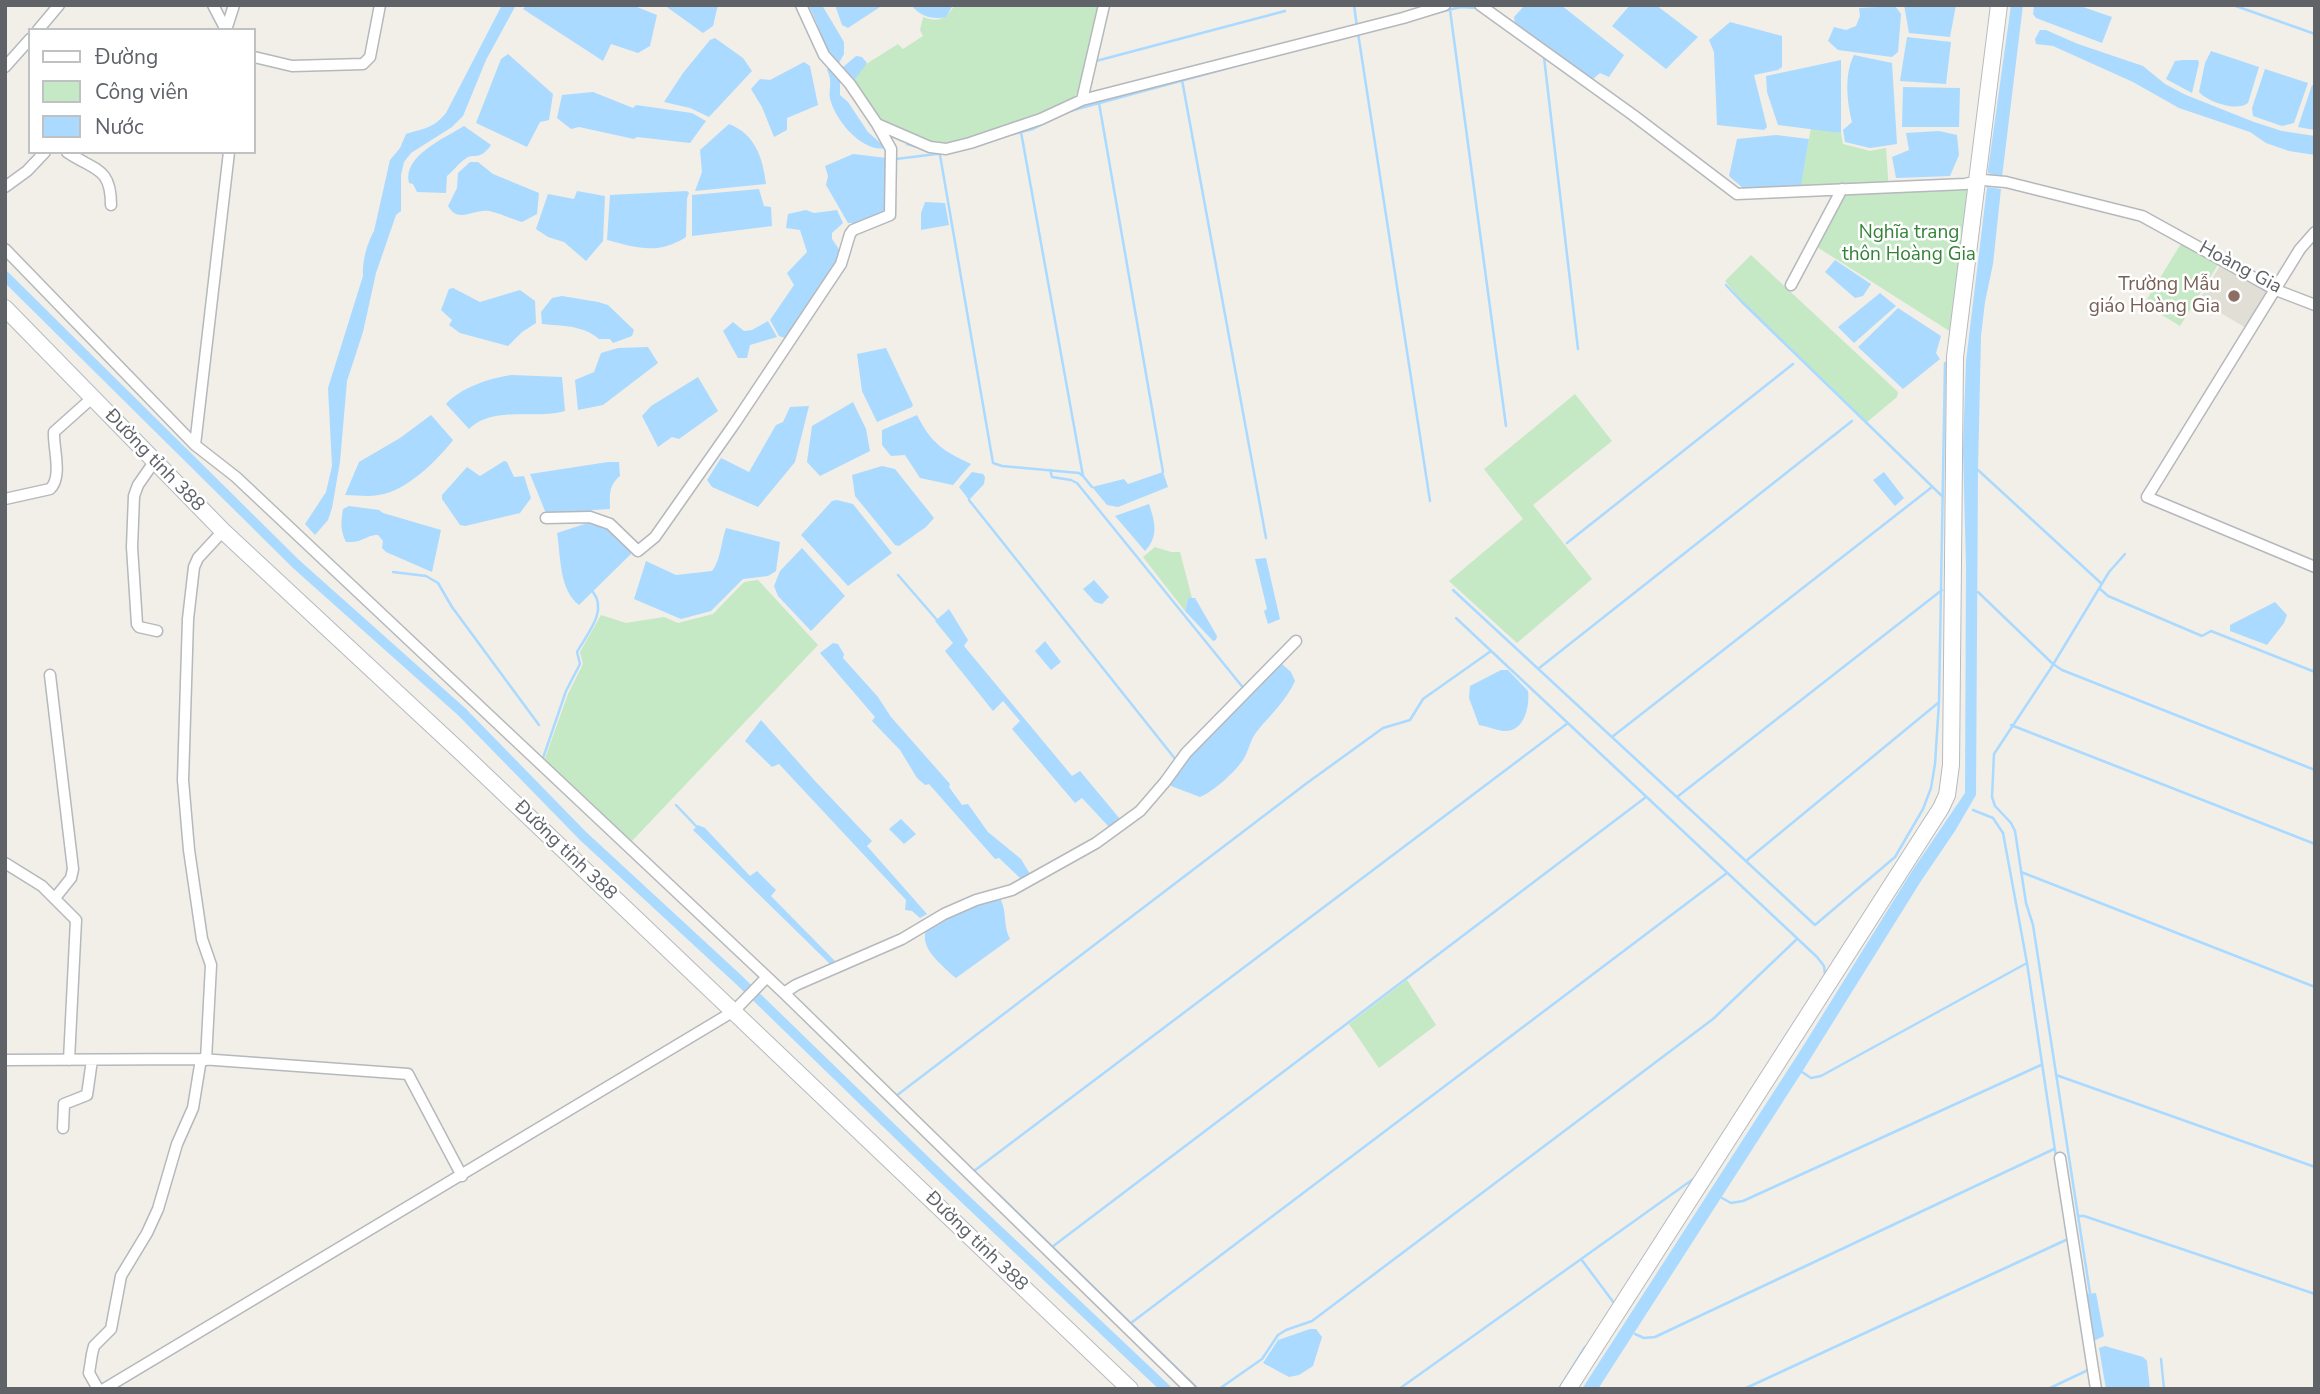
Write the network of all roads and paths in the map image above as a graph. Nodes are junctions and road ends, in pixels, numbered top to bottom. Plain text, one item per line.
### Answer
1 (59, 5) edge
2 (213, 5) edge
3 (234, 5) edge
4 (380, 5) edge
5 (801, 5) edge
6 (1104, 5) edge
7 (1445, 5) edge
8 (1480, 5) edge
9 (1999, 5) edge
10 (40, 28) edge
11 (225, 28) edge
12 (227, 28) edge
13 (28, 41) edge
14 (256, 57) edge
15 (5, 67) edge
16 (1082, 100) junction
17 (877, 124) junction
18 (43, 154) edge
19 (70, 154) edge
20 (229, 154) edge
21 (1980, 181) junction
22 (5, 187) edge
23 (1842, 189) junction
24 (111, 205) dead end
25 (2315, 232) edge
26 (5, 249) edge
27 (1791, 285) dead end
28 (2276, 289) junction
29 (2315, 305) edge
30 (7, 313) edge
31 (92, 398) junction
32 (195, 445) junction
33 (154, 462) junction
34 (5, 499) edge
35 (546, 518) dead end
36 (223, 531) junction
37 (2315, 567) edge
38 (157, 631) dead end
39 (1296, 641) dead end
40 (51, 675) dead end
41 (5, 863) edge
42 (55, 898) junction
43 (765, 979) junction
44 (784, 993) junction
45 (736, 1009) junction
46 (5, 1060) edge
47 (69, 1060) junction
48 (92, 1060) junction
49 (204, 1060) junction
50 (63, 1128) dead end
51 (2060, 1158) dead end
52 (461, 1176) junction
53 (98, 1389) edge
54 (104, 1389) edge
55 (1130, 1389) edge
56 (1190, 1389) edge
57 (1568, 1389) edge
58 (2096, 1389) edge

1 - 10 street
2 - 11 street
3 - 12 street
4 - 14 street
5 - 17 street
6 - 16 street
7 - 16 street
8 - 23 street, Hoàng Gia
9 - 21 main road
13 - 15 street
16 - 17 street
17 - 35 street
18 - 22 street
19 - 24 street
20 - 32 street
21 - 23 street, Hoàng Gia
21 - 28 street, Hoàng Gia
21 - 57 main road
23 - 27 street
25 - 28 street
26 - 32 street
28 - 29 street, Hoàng Gia
28 - 37 street
30 - 31 main road, Đường tỉnh 388
31 - 33 main road, Đường tỉnh 388
31 - 34 street
32 - 43 street
33 - 36 main road, Đường tỉnh 388
33 - 38 street
36 - 45 main road, Đường tỉnh 388
36 - 49 street
39 - 44 street
40 - 42 street
41 - 42 street
42 - 47 street
43 - 44 street
43 - 45 street
44 - 56 street
45 - 52 street
45 - 55 main road, Đường tỉnh 388
46 - 47 street
47 - 48 street
48 - 49 street
48 - 50 street
49 - 52 street
49 - 53 street
51 - 58 street
52 - 54 street

